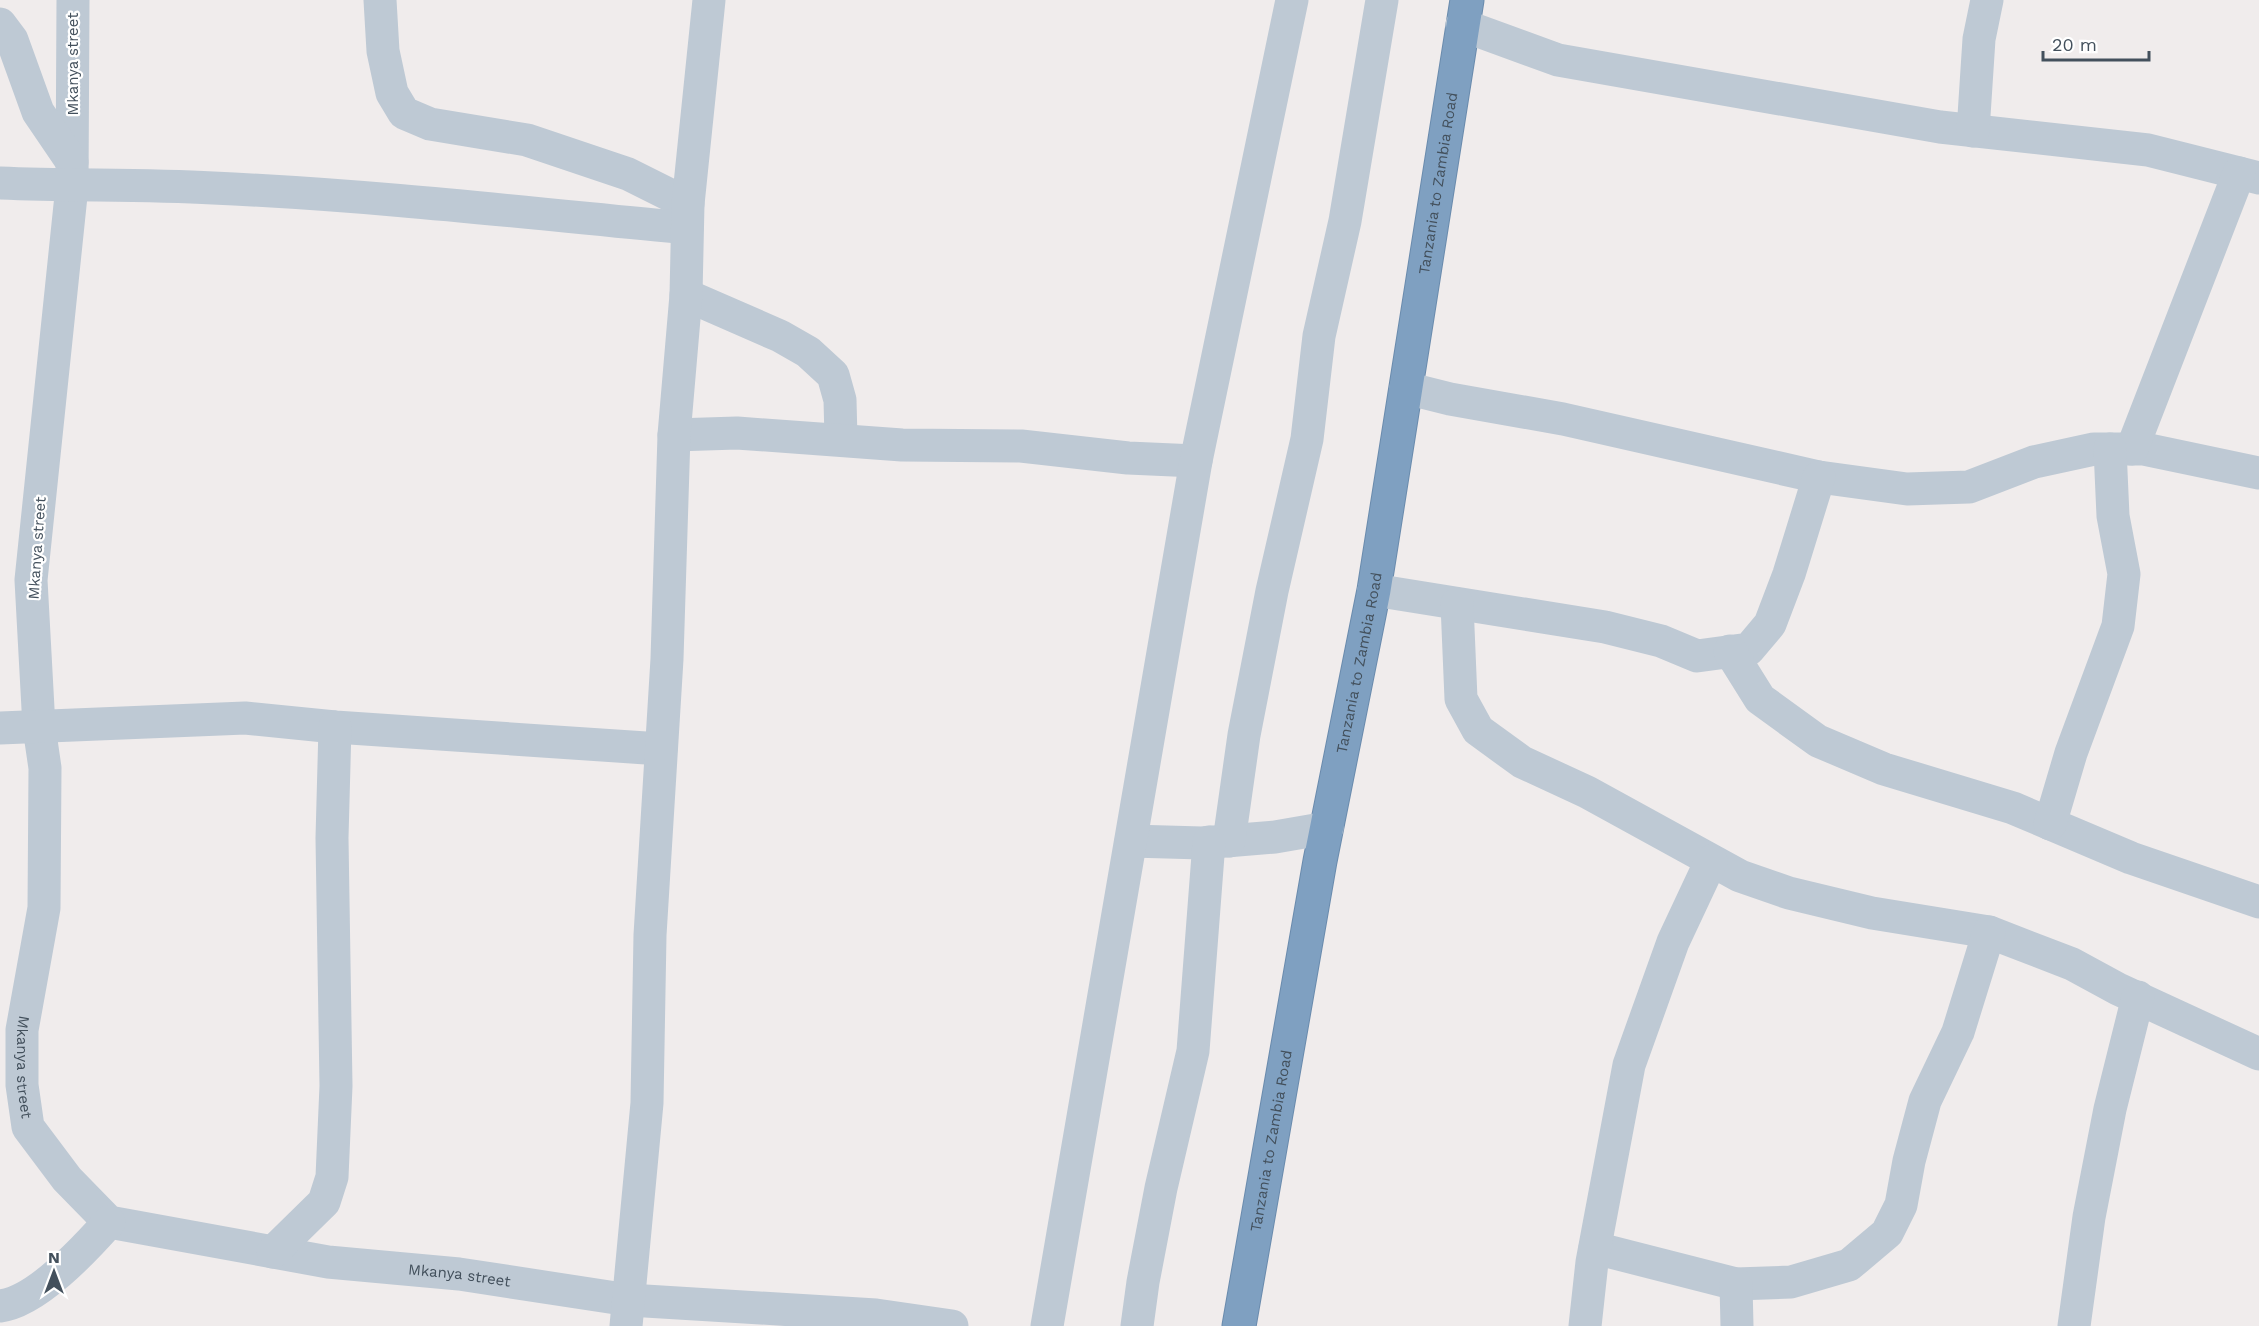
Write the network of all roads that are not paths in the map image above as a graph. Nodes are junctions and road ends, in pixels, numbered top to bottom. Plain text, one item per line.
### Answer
1 (73, 0) edge
2 (380, 0) edge
3 (709, 0) edge
4 (1292, 0) edge
5 (1382, 0) edge
6 (1988, 0) edge
7 (1465, 13) edge
8 (1, 26) edge
9 (1973, 131) junction
10 (72, 174) junction
11 (2249, 175) edge
12 (0, 183) edge
13 (688, 216) junction
14 (686, 295) junction
15 (1406, 388) junction
16 (674, 435) junction
17 (841, 439) junction
18 (2121, 449) junction
19 (1196, 461) junction
20 (2259, 473) edge
21 (1819, 477) junction
22 (1374, 590) junction
23 (1457, 604) junction
24 (1730, 651) junction
25 (39, 727) junction
26 (335, 727) junction
27 (0, 728) edge
28 (661, 749) junction
29 (2050, 824) junction
30 (1327, 828) junction
31 (1131, 841) junction
32 (1219, 841) junction
33 (1711, 861) junction
34 (2259, 902) edge
35 (1989, 932) junction
36 (2138, 997) junction
37 (2259, 1054) edge
38 (109, 1222) junction
39 (1595, 1248) junction
40 (273, 1252) junction
41 (1736, 1284) junction
42 (7, 1312) edge
43 (628, 1313) edge
44 (952, 1326) edge
45 (1047, 1326) edge
46 (1137, 1326) edge
47 (1239, 1326) edge
48 (1585, 1326) edge
49 (1737, 1326) edge
50 (2074, 1326) edge

1 - 10 street, Mkanya street
2 - 13 street
3 - 13 street
4 - 19 street
5 - 32 street
6 - 9 street
7 - 9 street
7 - 15 highway, Tanzania to Zambia Road
8 - 10 street
9 - 11 street
10 - 12 street
10 - 13 street
10 - 25 street, Mkanya street
11 - 18 street
13 - 14 street
14 - 16 street
14 - 17 street
15 - 21 street
15 - 22 highway, Tanzania to Zambia Road
16 - 17 street
16 - 28 street
17 - 19 street
18 - 20 street
18 - 21 street
18 - 29 street
19 - 31 street
21 - 24 street
22 - 23 street
22 - 30 highway, Tanzania to Zambia Road
23 - 24 street
23 - 33 street
24 - 29 street
25 - 26 street
25 - 27 street
25 - 38 street, Mkanya street
26 - 28 street
26 - 40 street
28 - 43 street
29 - 34 street
30 - 32 street
30 - 47 highway, Tanzania to Zambia Road
31 - 32 street
31 - 45 street
32 - 46 street
33 - 35 street
33 - 39 street
35 - 36 street
35 - 41 street
36 - 37 street
36 - 50 street
38 - 40 street, Mkanya street
38 - 42 street
39 - 41 street
39 - 48 street
40 - 43 street, Mkanya street
41 - 49 street
43 - 44 street, Mkanya street

